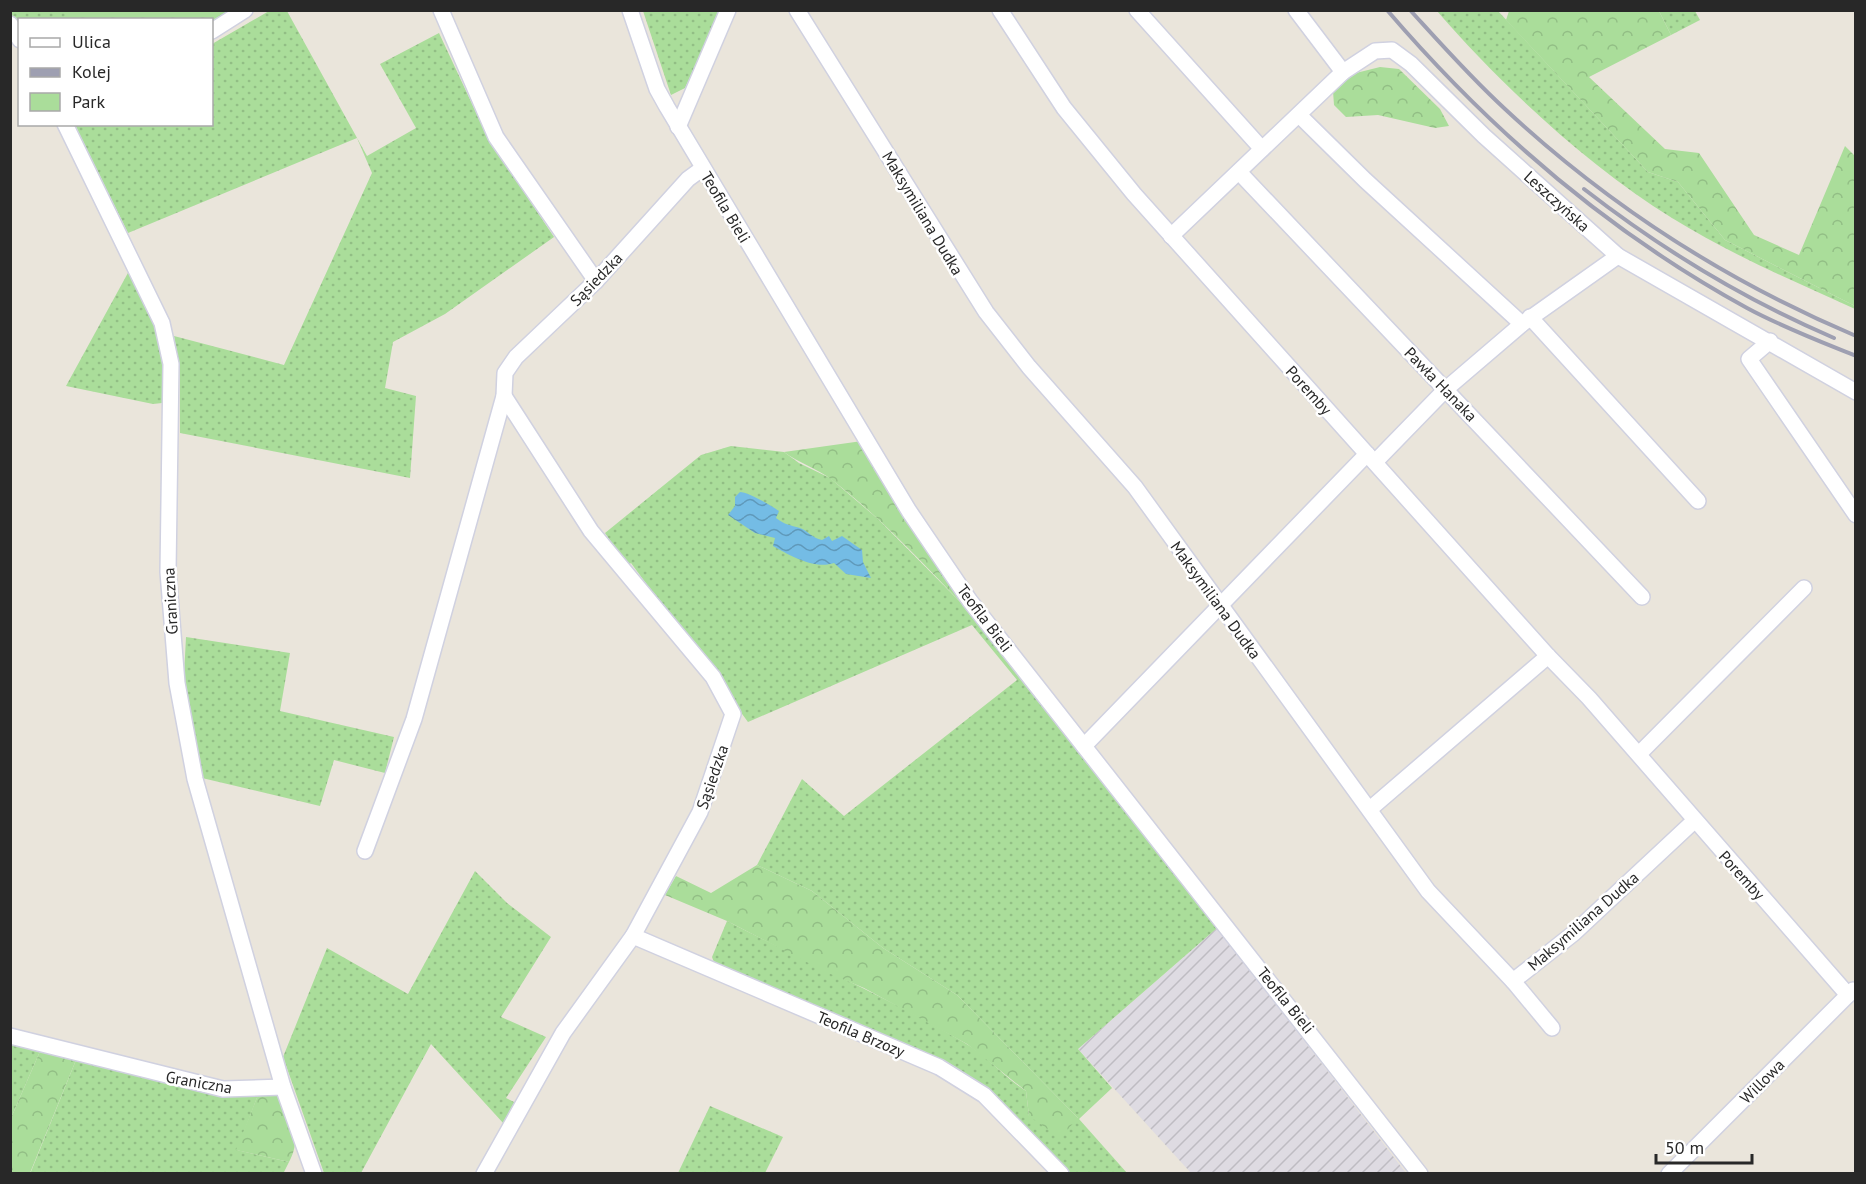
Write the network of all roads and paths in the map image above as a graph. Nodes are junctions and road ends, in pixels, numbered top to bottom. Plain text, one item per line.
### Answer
1 (245, 10) edge
2 (441, 10) edge
3 (630, 10) edge
4 (728, 10) edge
5 (797, 10) edge
6 (1000, 10) edge
7 (1137, 10) edge
8 (1296, 10) edge
9 (10, 24) edge
10 (213, 30) edge
11 (18, 37) edge
12 (1343, 72) junction
13 (695, 88) junction
14 (667, 107) junction
15 (1299, 115) junction
16 (65, 126) edge
17 (678, 127) junction
18 (1262, 149) junction
19 (703, 168) junction
20 (1239, 172) junction
21 (1171, 236) junction
22 (1618, 256) junction
23 (596, 281) junction
24 (1526, 321) junction
25 (1770, 341) junction
26 (1446, 389) junction
27 (1856, 392) edge
28 (504, 396) junction
29 (1371, 458) junction
30 (1698, 501) dead end
31 (1856, 514) edge
32 (1804, 588) dead end
33 (1642, 597) dead end
34 (1219, 606) junction
35 (1548, 656) junction
36 (1084, 746) junction
37 (1639, 754) junction
38 (1370, 809) junction
39 (1694, 821) junction
40 (365, 851) dead end
41 (633, 936) junction
42 (1513, 981) junction
43 (1852, 992) edge
44 (1552, 1028) dead end
45 (10, 1036) edge
46 (283, 1087) junction
47 (314, 1173) edge
48 (484, 1173) edge
49 (1061, 1173) edge
50 (1420, 1173) edge
51 (1670, 1173) edge

1 - 10 street
2 - 23 street
3 - 14 street, Teofila Bieli
4 - 13 street
5 - 34 street, Maksymiliana Dudka
6 - 21 street, Poremby
7 - 18 street
8 - 12 street
9 - 11 street
12 - 15 street, Leszczyńska
12 - 22 street, Leszczyńska
13 - 14 street
13 - 17 street
14 - 17 street, Teofila Bieli
15 - 18 street, Leszczyńska
15 - 24 street
16 - 46 street, Graniczna
17 - 19 street, Teofila Bieli
18 - 20 street, Leszczyńska
19 - 23 street, Sąsiedzka
19 - 36 street, Teofila Bieli
20 - 21 street, Leszczyńska
20 - 26 street, Pawła Hanaka
21 - 29 street, Poremby
22 - 24 street
22 - 25 street, Leszczyńska
23 - 28 street, Sąsiedzka
24 - 26 street
24 - 30 street
25 - 27 street, Leszczyńska
25 - 31 street
26 - 29 street
26 - 33 street, Pawła Hanaka
28 - 40 street, Sąsiedzka
28 - 41 street, Sąsiedzka
29 - 34 street
29 - 35 street, Poremby
32 - 37 street
34 - 36 street
34 - 38 street, Maksymiliana Dudka
35 - 37 street, Poremby
35 - 38 street
36 - 50 street, Teofila Bieli
37 - 39 street, Poremby
38 - 42 street, Maksymiliana Dudka
39 - 42 street, Maksymiliana Dudka
39 - 43 street, Poremby
41 - 48 street, Sąsiedzka
41 - 49 street, Teofila Brzozy
42 - 44 street
43 - 51 street, Willowa
45 - 46 street, Graniczna
46 - 47 street, Graniczna

